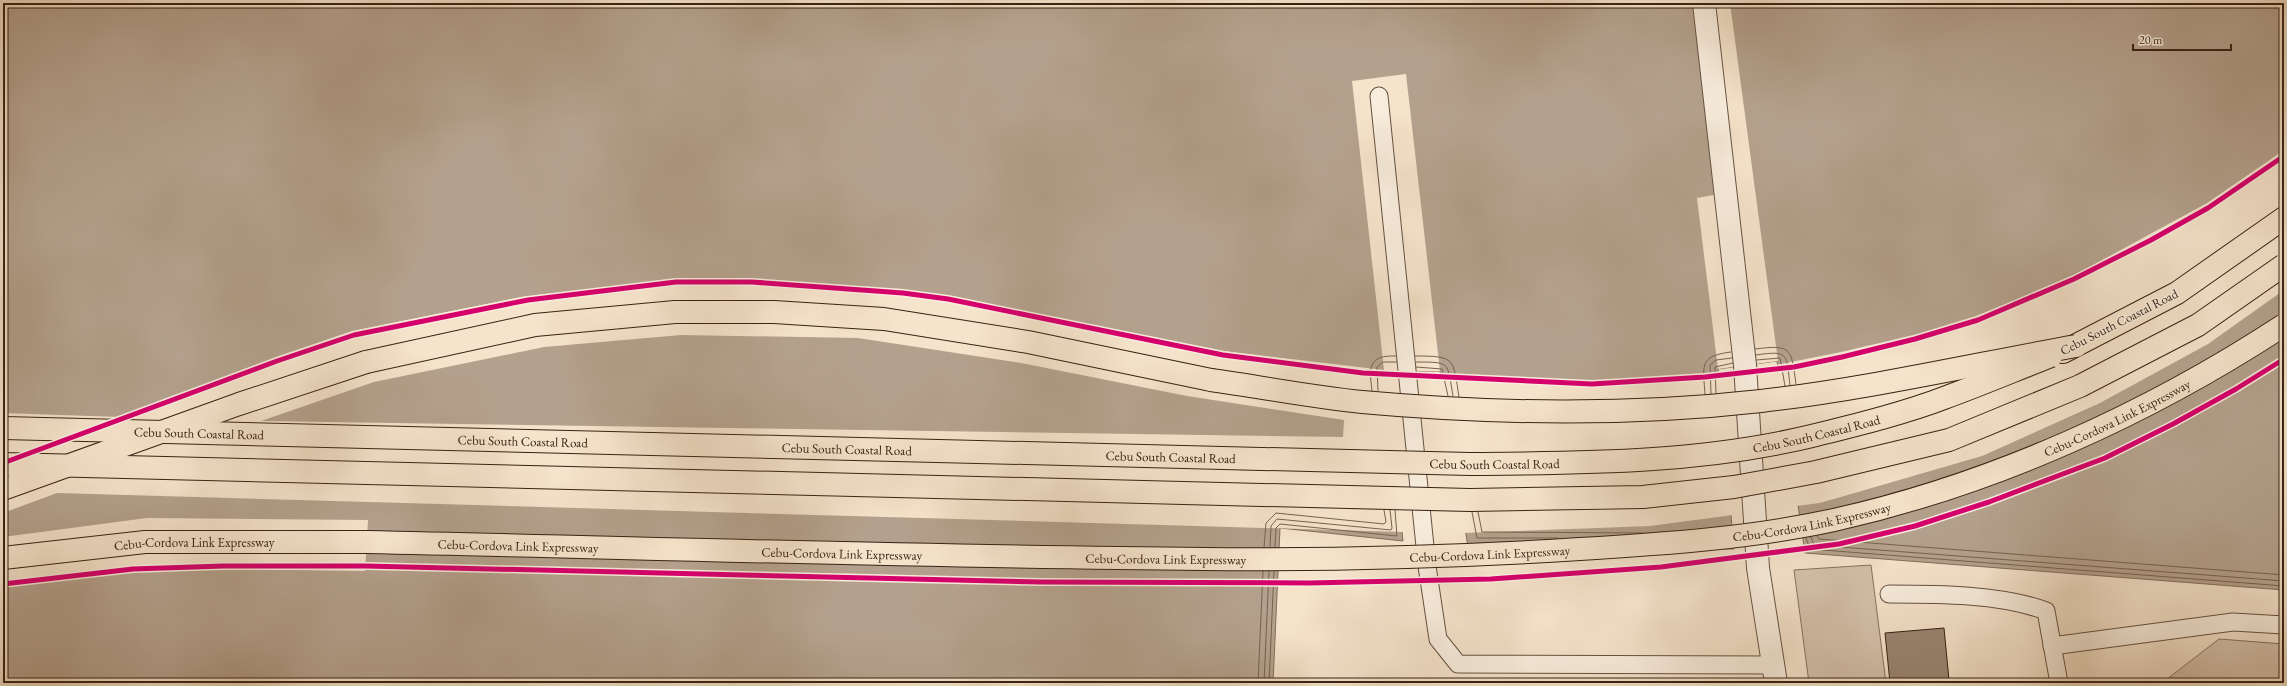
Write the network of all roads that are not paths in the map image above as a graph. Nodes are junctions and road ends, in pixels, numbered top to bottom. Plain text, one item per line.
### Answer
1 (1704, 3) edge
2 (1379, 96) dead end
3 (2284, 218) edge
4 (2284, 265) edge
5 (2284, 325) edge
6 (2076, 346) junction
7 (3, 428) edge
8 (3, 464) edge
9 (3, 489) edge
10 (3, 558) edge
11 (1890, 594) dead end
12 (2284, 625) edge
13 (2052, 646) junction
14 (1775, 674) edge
15 (2059, 683) edge

1 - 14 street
2 - 14 lane
3 - 6 highway, Cebu South Coastal Road
4 - 8 highway, bridge
5 - 10 highway, Cebu-Cordova Link Expressway, bridge
6 - 7 highway, Cebu South Coastal Road, bridge
6 - 9 highway, bridge
11 - 13 lane
12 - 13 lane
13 - 15 lane

